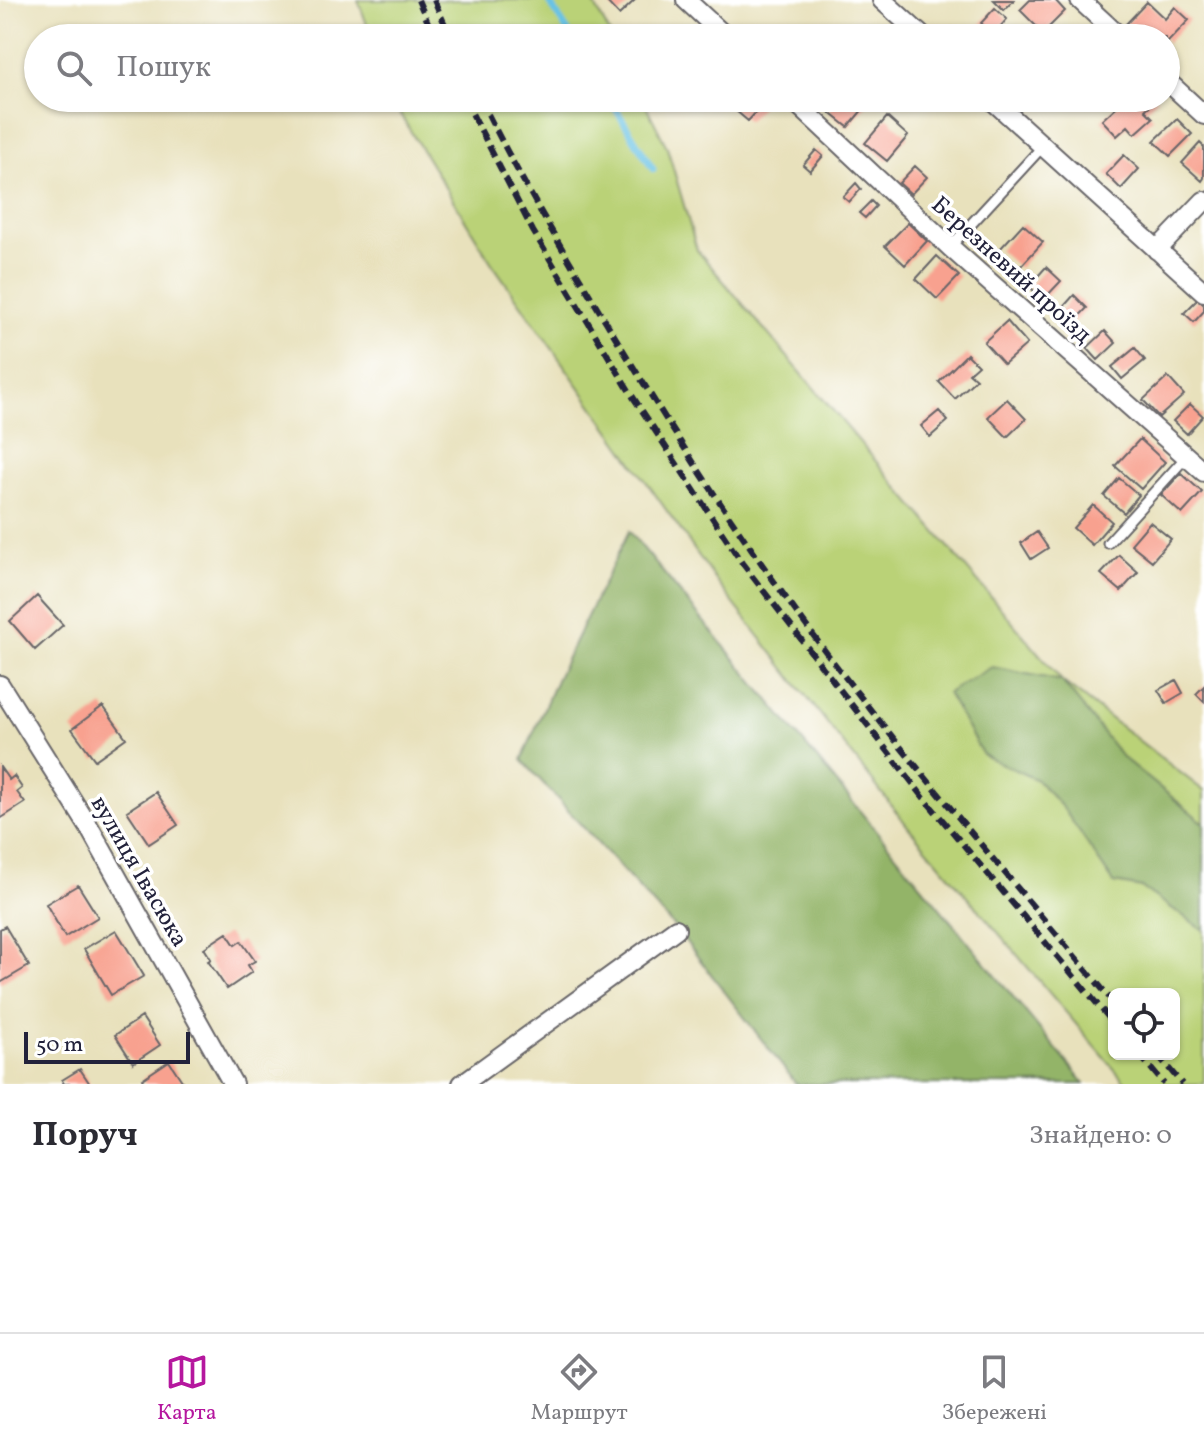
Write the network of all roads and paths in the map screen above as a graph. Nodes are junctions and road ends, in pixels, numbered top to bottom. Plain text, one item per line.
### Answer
1 (686, 0) edge
2 (882, 0) edge
3 (1080, 0) edge
4 (712, 24) edge
5 (909, 24) edge
6 (1106, 24) edge
7 (1180, 93) edge
8 (806, 112) edge
9 (1005, 112) edge
10 (1204, 115) edge
11 (1043, 146) junction
12 (1204, 201) edge
13 (950, 247) junction
14 (1157, 250) junction
15 (1204, 292) edge
16 (1187, 456) junction
17 (1204, 472) edge
18 (1108, 543) dead end
19 (0, 685) edge
20 (676, 929) dead end
21 (233, 1084) edge
22 (462, 1084) edge

1 - 4 street
2 - 5 street
3 - 6 street
7 - 10 street
8 - 13 street, Березневий проїзд
9 - 11 street
11 - 13 lane
11 - 14 street
12 - 14 street
13 - 16 street, Березневий проїзд
14 - 15 street
16 - 17 street, Березневий проїзд
16 - 18 lane
19 - 21 street, вулиця Івасюка
20 - 22 street

